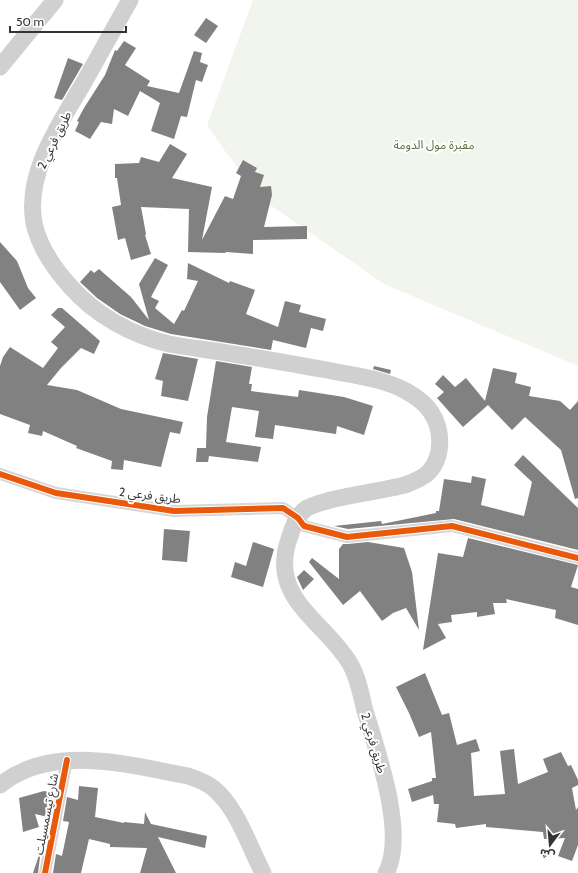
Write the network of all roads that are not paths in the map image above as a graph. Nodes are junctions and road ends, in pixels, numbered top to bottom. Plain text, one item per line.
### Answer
1 (55, 0) edge
2 (130, 0) edge
3 (0, 67) edge
4 (0, 474) edge
5 (298, 518) junction
6 (578, 558) edge
7 (67, 760) junction
8 (0, 785) edge
9 (45, 873) edge
10 (263, 873) edge
11 (386, 873) edge

1 - 3 main road
2 - 5 main road, طريق فرعي 2
4 - 5 street, طريق فرعي 2
5 - 6 street
5 - 11 main road, طريق فرعي 2
7 - 8 main road
7 - 9 street, شارع تيسمسيلت
7 - 10 main road

